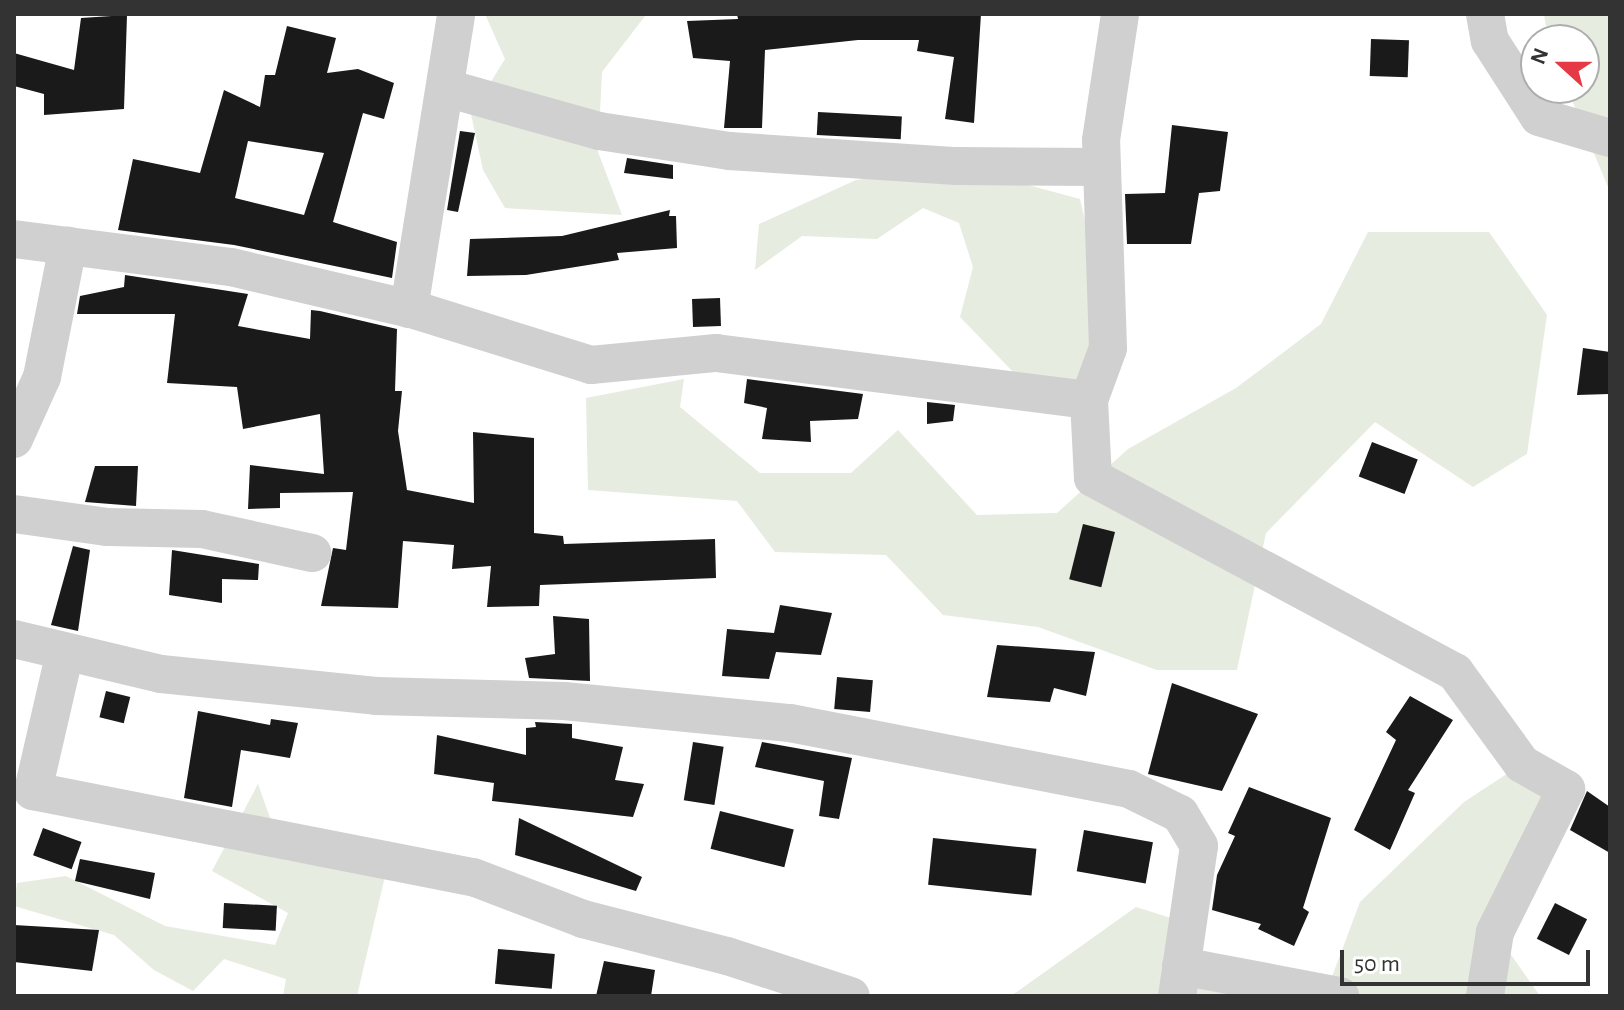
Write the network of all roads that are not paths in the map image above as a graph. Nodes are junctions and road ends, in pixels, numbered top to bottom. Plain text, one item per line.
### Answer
1 (456, 14) edge
2 (1120, 14) edge
3 (1485, 14) edge
4 (446, 88) junction
5 (1610, 138) edge
6 (1102, 167) junction
7 (14, 239) edge
8 (68, 246) junction
9 (409, 309) junction
10 (1089, 400) junction
11 (14, 439) edge
12 (14, 514) edge
13 (312, 553) dead end
14 (14, 639) edge
15 (65, 652) junction
16 (23, 789) edge
17 (1179, 981) edge
18 (851, 996) edge
19 (1340, 996) edge
20 (1485, 996) edge

1 - 4 street
2 - 6 street
3 - 5 street
4 - 6 street
4 - 9 street
6 - 10 street
7 - 8 street
8 - 9 street
8 - 11 street
9 - 10 street
10 - 20 street
12 - 13 street
14 - 15 street
15 - 16 street
15 - 17 street
16 - 18 street
17 - 19 street

